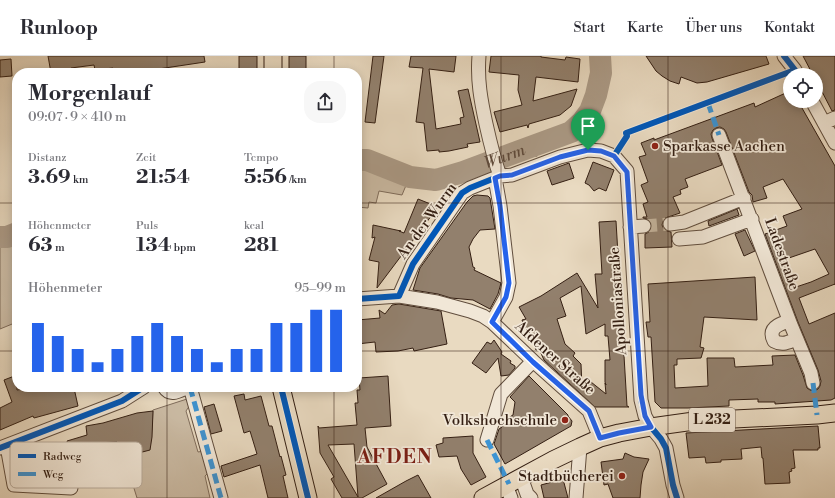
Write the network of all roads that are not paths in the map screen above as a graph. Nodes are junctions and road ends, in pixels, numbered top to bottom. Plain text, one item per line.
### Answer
1 (273, 56) edge
2 (479, 56) edge
3 (784, 56) edge
4 (273, 68) edge
5 (793, 68) edge
6 (818, 108) edge
7 (829, 120) edge
8 (720, 135) dead end
9 (835, 143) edge
10 (627, 172) joint
11 (497, 174) junction
12 (744, 198) junction
13 (752, 218) junction
14 (670, 224) tunnel mouth
15 (630, 226) junction
16 (644, 226) tunnel mouth
17 (679, 239) dead end
18 (399, 296) junction
19 (362, 299) edge
20 (790, 321) junction
21 (492, 322) junction
22 (797, 339) junction
23 (533, 362) junction
24 (814, 383) dead end
25 (136, 392) edge
26 (190, 392) edge
27 (282, 392) edge
28 (835, 413) edge
29 (651, 427) junction
30 (600, 438) junction
31 (487, 440) dead end
32 (16, 442) edge
33 (3, 447) edge
34 (580, 447) junction
35 (10, 471) edge
36 (520, 478) junction
37 (509, 492) edge
38 (221, 498) edge
39 (308, 498) edge
40 (483, 498) edge
41 (531, 498) edge
42 (576, 498) edge
43 (677, 498) edge

1 - 4 main road
2 - 11 street
3 - 5 street
6 - 7 street
7 - 9 street
8 - 12 street, Ladestraße
10 - 11 street, An der Wurm
10 - 15 street, Apolloniastraße
11 - 18 street, An der Wurm
11 - 21 street
12 - 13 street, Ladestraße
12 - 14 street
13 - 17 street
13 - 20 street, Ladestraße
15 - 16 street
15 - 29 street, Apolloniastraße
18 - 19 street, Afdener Straße
18 - 21 street, Afdener Straße
20 - 22 street, Ladestraße
20 - 22 street
21 - 23 street, Afdener Straße
22 - 24 street, Ladestraße
23 - 30 street, Afdener Straße
23 - 31 street
25 - 32 street
26 - 38 street
27 - 39 main road
28 - 29 main road, L 232
29 - 30 main road, L 232
29 - 43 street, Apolloniastraße
30 - 34 main road, L 232
33 - 35 street
34 - 36 main road, L 232
34 - 42 street
36 - 37 main road, L 232
36 - 41 street
37 - 40 main road, L 232

